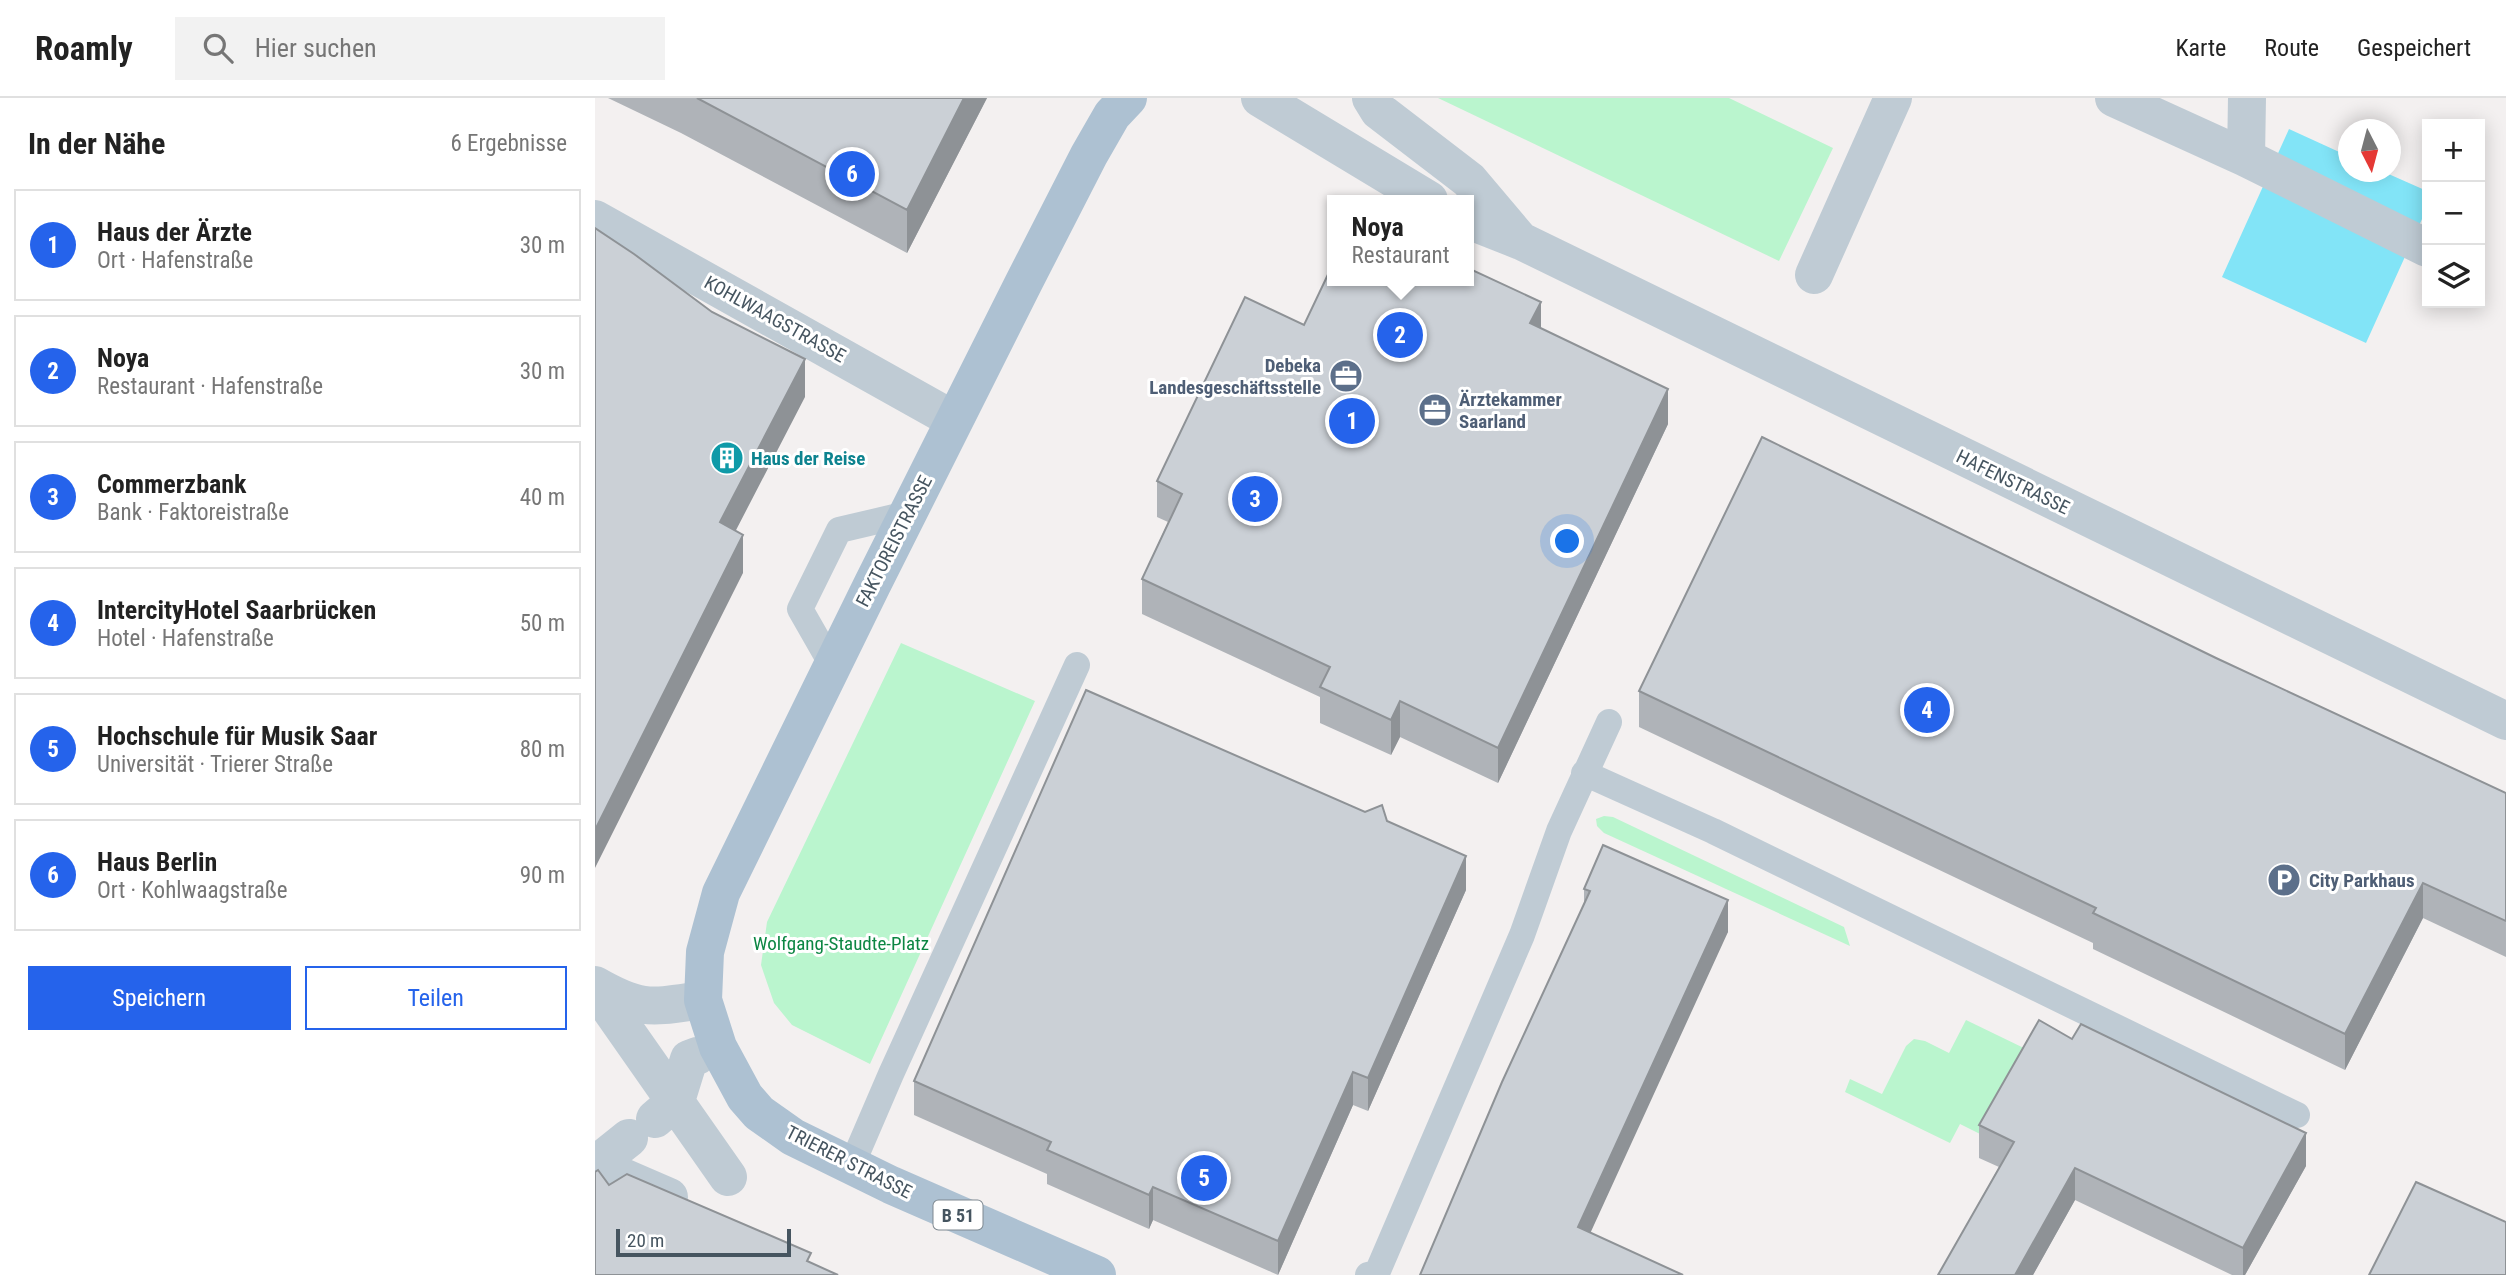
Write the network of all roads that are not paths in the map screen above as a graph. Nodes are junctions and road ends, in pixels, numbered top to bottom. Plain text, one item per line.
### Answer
1 (1128, 98) edge
2 (1260, 98) edge
3 (1371, 98) edge
4 (1893, 98) edge
5 (2114, 98) edge
6 (2247, 98) edge
7 (2246, 158) junction
8 (1421, 195) edge
9 (595, 219) edge
10 (1474, 222) edge
11 (1521, 241) junction
12 (2422, 246) edge
13 (1814, 275) dead end
14 (954, 420) junction
15 (907, 514) junction
16 (832, 665) junction
17 (1077, 666) dead end
18 (1609, 722) dead end
19 (2506, 722) edge
20 (1584, 773) junction
21 (595, 986) edge
22 (703, 1000) junction
23 (697, 1056) dead end
24 (2297, 1115) dead end
25 (653, 1119) junction
26 (595, 1165) edge
27 (851, 1167) junction
28 (728, 1177) dead end
29 (674, 1200) edge
30 (1097, 1275) edge
31 (1368, 1275) edge

1 - 14 main road, FAKTOREISTRASSE
2 - 8 street
3 - 11 street, HAFENSTRASSE
4 - 13 street
5 - 7 street
6 - 7 street
7 - 12 street
9 - 14 street, KOHLWAAGSTRASSE
10 - 11 street, HAFENSTRASSE
11 - 19 street, HAFENSTRASSE
14 - 15 main road, FAKTOREISTRASSE
15 - 16 main road, FAKTOREISTRASSE
15 - 16 lane
16 - 22 main road, FAKTOREISTRASSE
17 - 27 lane
18 - 20 lane
20 - 24 lane
20 - 31 lane
21 - 22 street
21 - 25 street
22 - 27 main road, TRIERER STRASSE / B 51
23 - 25 street
25 - 26 street
25 - 28 street
26 - 29 street
27 - 30 main road, TRIERER STRASSE / B 51

